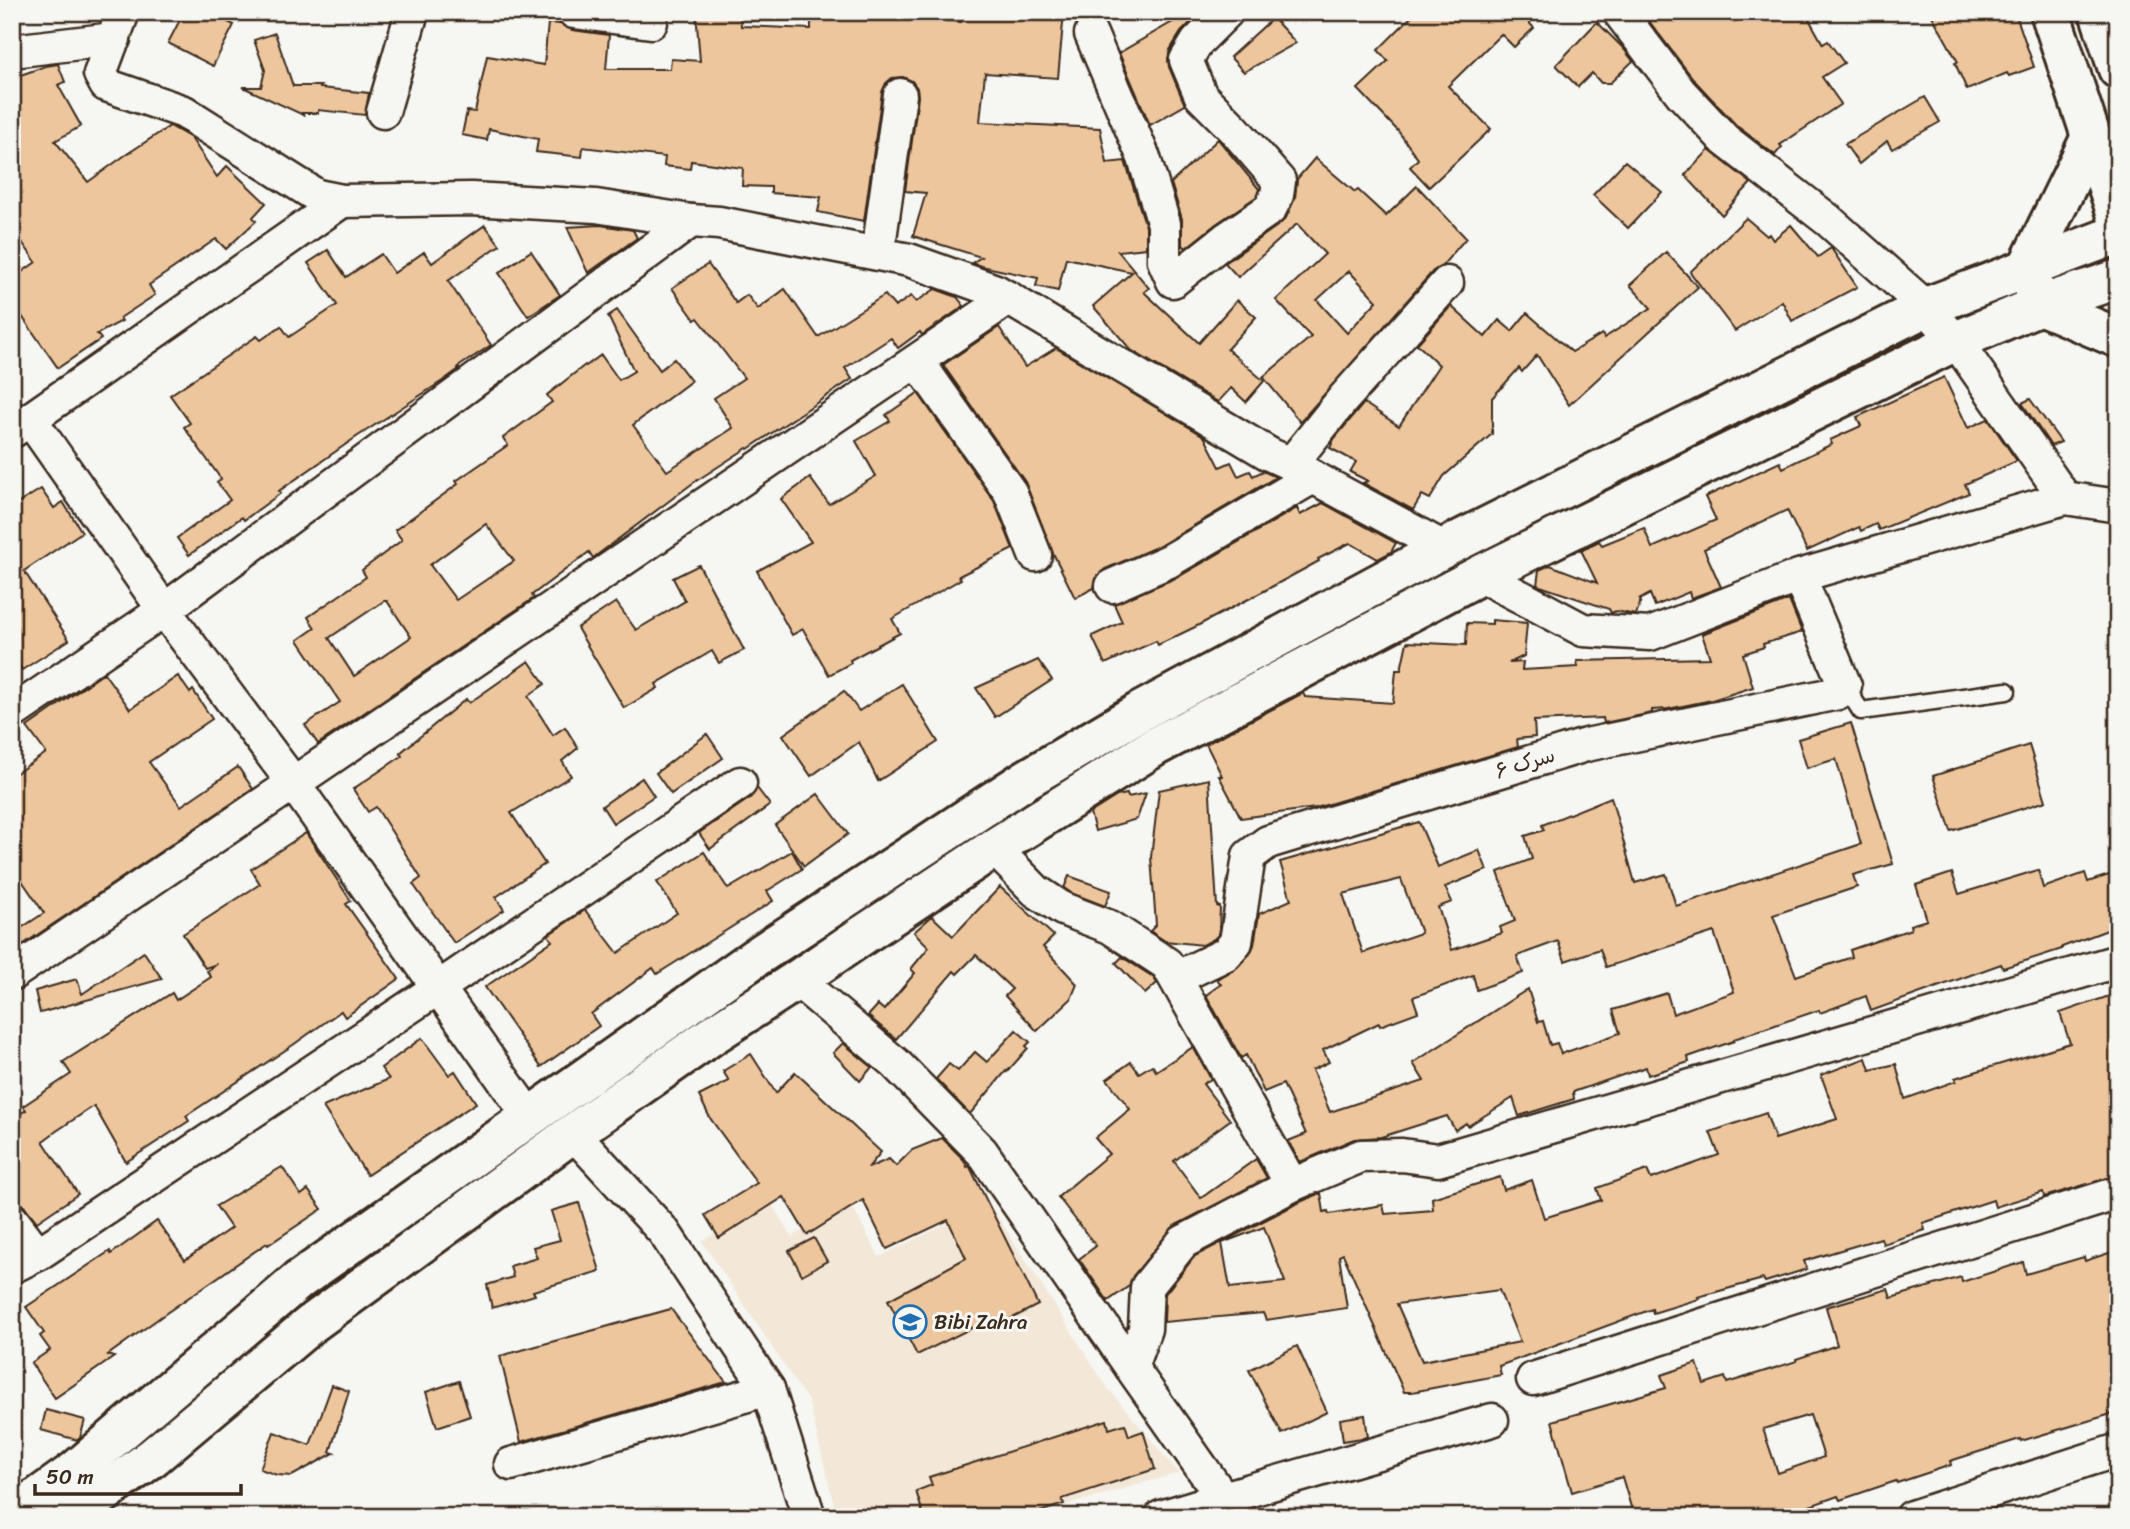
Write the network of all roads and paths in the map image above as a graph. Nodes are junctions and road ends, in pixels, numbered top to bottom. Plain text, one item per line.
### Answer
1 (412, 12) edge
2 (574, 12) edge
3 (1227, 12) edge
4 (2050, 12) edge
5 (2098, 12) edge
6 (1622, 13) edge
7 (651, 22) dead end
8 (119, 26) edge
9 (1091, 34) dead end
10 (12, 51) edge
11 (2118, 69) edge
12 (900, 95) dead end
13 (383, 112) dead end
14 (2091, 137) junction
15 (342, 201) junction
16 (2118, 218) edge
17 (691, 221) junction
18 (2118, 234) edge
19 (878, 253) junction
20 (2027, 268) junction
21 (2118, 279) edge
22 (1447, 283) dead end
23 (1009, 298) junction
24 (2040, 305) junction
25 (1926, 307) junction
26 (2118, 338) edge
27 (1956, 341) junction
28 (918, 362) junction
29 (21, 425) edge
30 (1302, 471) junction
31 (2065, 498) junction
32 (2118, 506) edge
33 (1444, 548) junction
34 (1035, 555) dead end
35 (1480, 575) junction
36 (1798, 576) junction
37 (1112, 586) dead end
38 (164, 610) junction
39 (1845, 686) junction
40 (2007, 691) dead end
41 (12, 713) edge
42 (740, 783) dead end
43 (294, 785) junction
44 (994, 848) junction
45 (2118, 961) edge
46 (12, 974) edge
47 (1176, 978) junction
48 (797, 980) junction
49 (438, 988) junction
50 (529, 1116) junction
51 (573, 1133) junction
52 (1292, 1185) junction
53 (2118, 1193) edge
54 (12, 1220) edge
55 (25, 1261) edge
56 (1131, 1367) junction
57 (1533, 1379) dead end
58 (768, 1389) junction
59 (1492, 1420) dead end
60 (2118, 1450) edge
61 (512, 1464) dead end
62 (1223, 1498) junction
63 (12, 1510) edge
64 (72, 1517) edge
65 (809, 1517) edge
66 (1161, 1517) edge
67 (1912, 1517) edge

1 - 13 street
2 - 7 street
3 - 9 street
4 - 14 street
5 - 11 street
6 - 25 street
8 - 10 street
8 - 15 street
12 - 19 street
14 - 16 street
14 - 20 street
15 - 17 street
15 - 29 street
17 - 19 street
17 - 38 street
18 - 20 street
19 - 23 street
20 - 24 street
20 - 25 street
21 - 24 street
22 - 30 street
23 - 28 street
23 - 30 street
24 - 26 street
24 - 27 street
25 - 27 street
25 - 33 street
27 - 31 street
27 - 35 street
28 - 34 street
28 - 43 street
29 - 38 street
30 - 33 street
30 - 37 street
31 - 32 street
31 - 36 street
33 - 50 street
35 - 36 street
35 - 44 street
36 - 39 street
38 - 41 street
38 - 43 street
39 - 40 lane
39 - 47 street, سرک ۶
42 - 49 street
43 - 46 street
43 - 49 street
44 - 47 street
44 - 48 street
45 - 52 street
47 - 52 street
48 - 51 street
48 - 56 street
49 - 50 street
49 - 55 street
50 - 63 street
51 - 58 street
51 - 64 street
52 - 56 street
53 - 57 street
54 - 55 street
56 - 62 street
58 - 61 street
58 - 65 street
59 - 62 street
60 - 67 street
62 - 66 street

